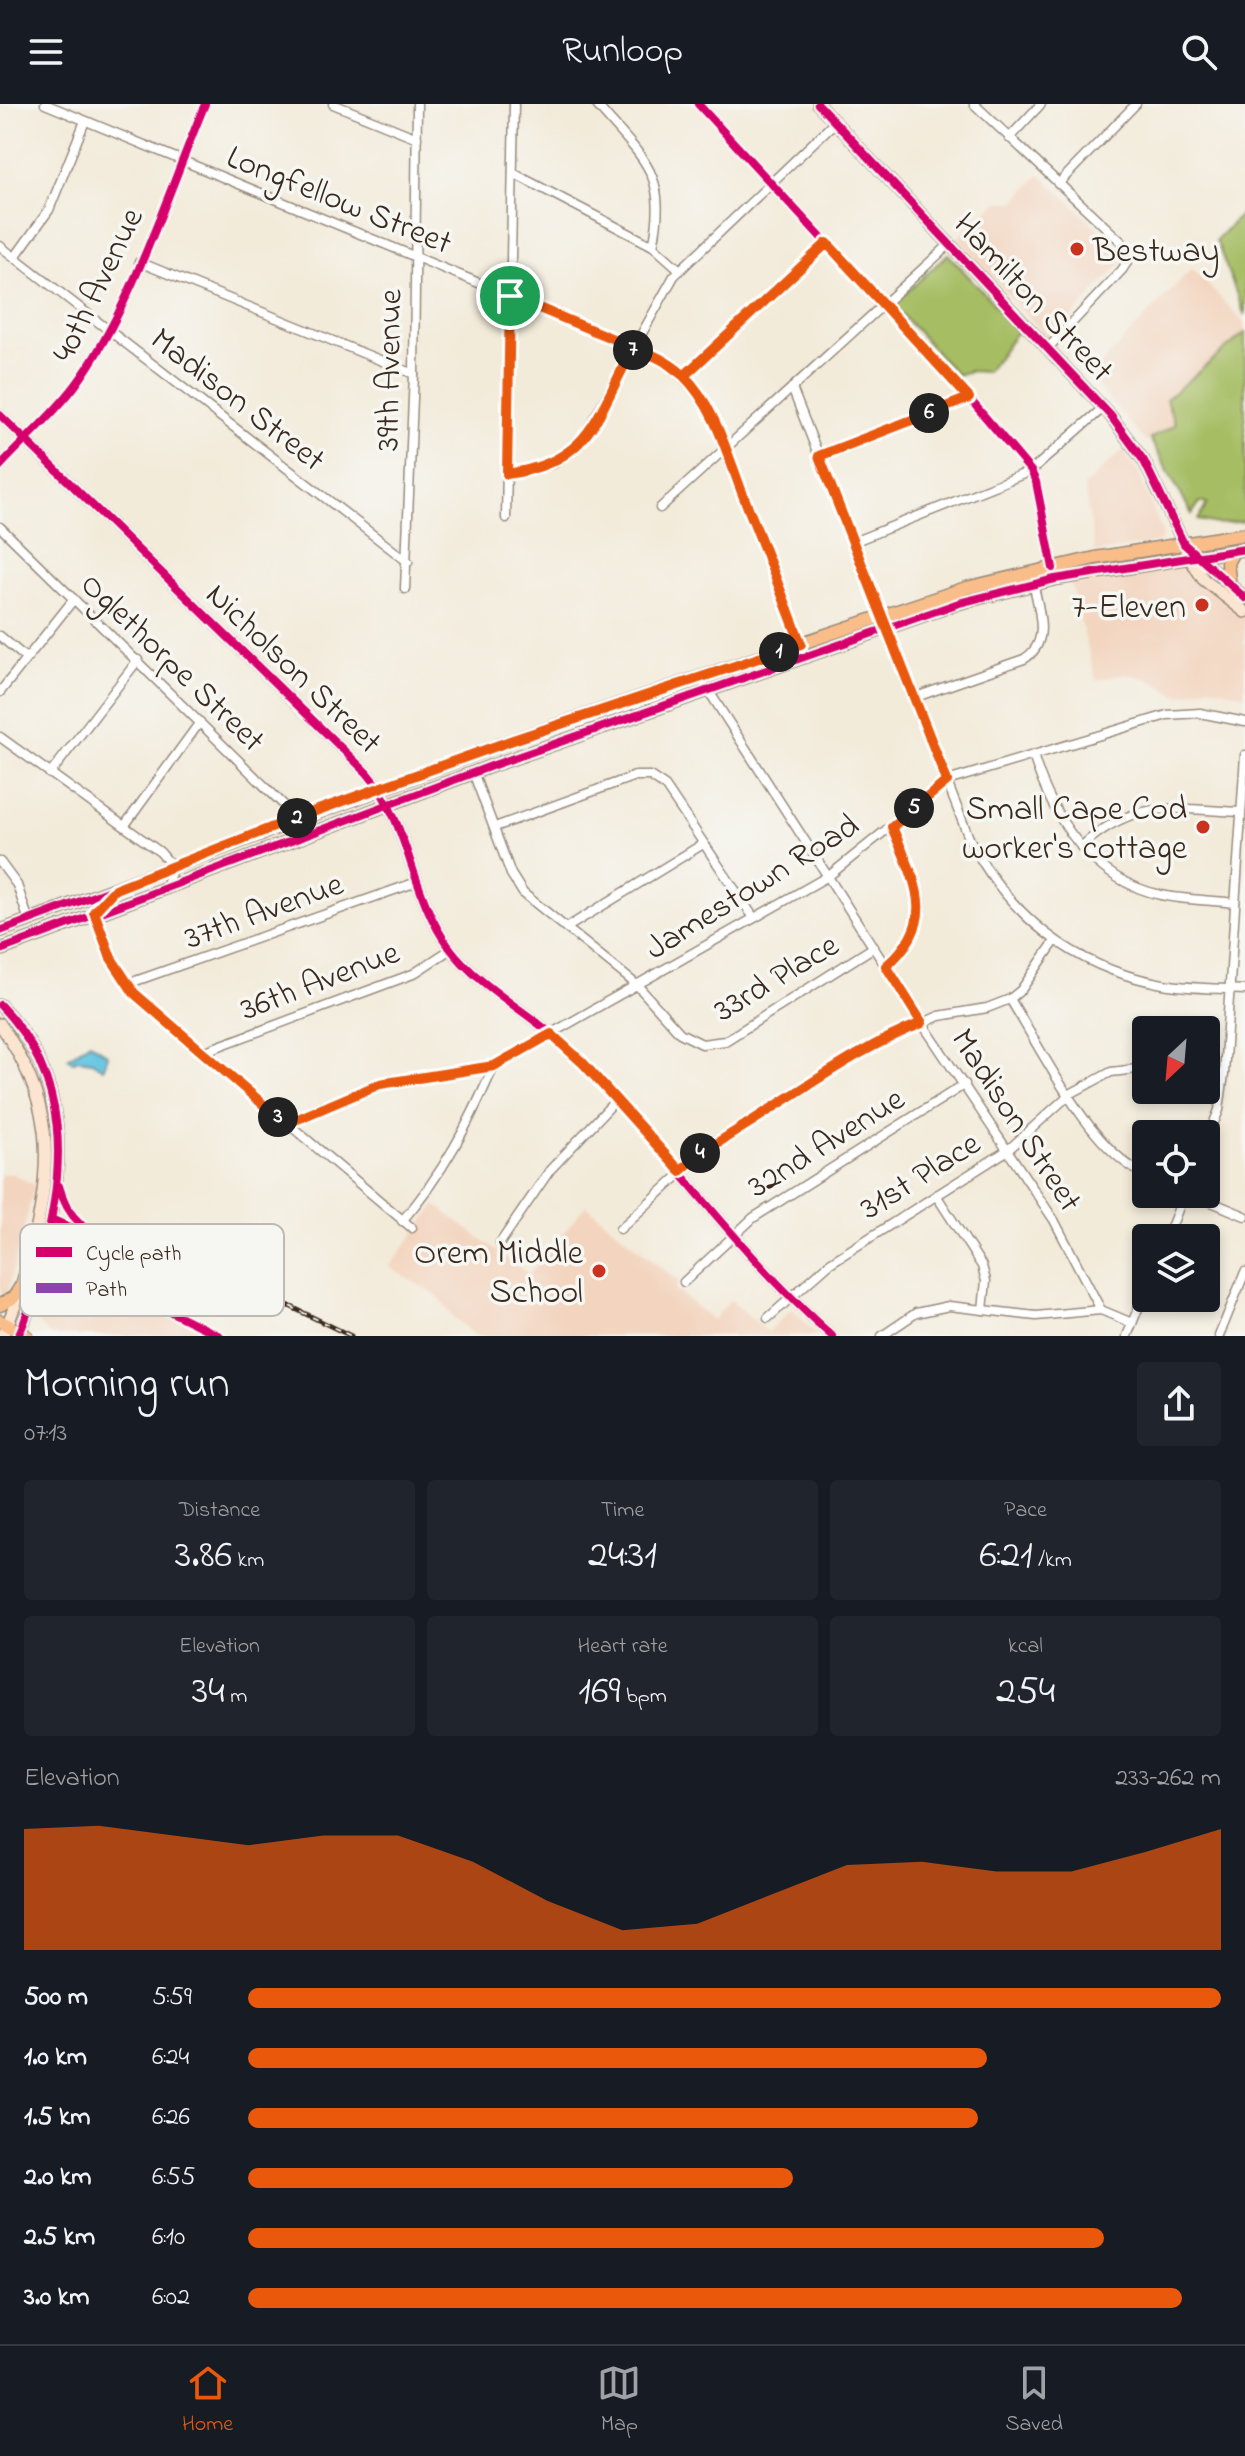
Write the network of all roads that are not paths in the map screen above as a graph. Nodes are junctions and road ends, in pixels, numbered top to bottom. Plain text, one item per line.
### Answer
1 (45, 104) edge
2 (205, 104) edge
3 (333, 104) edge
4 (417, 104) edge
5 (514, 104) edge
6 (596, 104) edge
7 (698, 104) edge
8 (818, 104) edge
9 (974, 104) edge
10 (1041, 104) edge
11 (1136, 104) edge
12 (85, 121) junction
13 (835, 122) junction
14 (417, 138) junction
15 (1009, 138) junction
16 (181, 161) junction
17 (513, 173) junction
18 (772, 184) junction
19 (1058, 184) junction
20 (827, 243) junction
21 (951, 243) junction
22 (0, 246) edge
23 (653, 246) junction
24 (15, 257) junction
25 (416, 258) junction
26 (139, 262) junction
27 (680, 270) junction
28 (510, 296) junction
29 (883, 304) junction
30 (109, 329) junction
31 (634, 347) junction
32 (1048, 348) junction
33 (414, 374) junction
34 (684, 376) junction
35 (792, 388) junction
36 (969, 398) junction
37 (1103, 408) junction
38 (0, 415) edge
39 (25, 439) junction
40 (725, 448) junction
41 (819, 456) junction
42 (0, 466) edge
43 (1031, 471) junction
44 (507, 474) junction
45 (660, 508) dead end
46 (506, 518) dead end
47 (0, 527) edge
48 (1245, 534) edge
49 (853, 542) junction
50 (1240, 550) edge
51 (1189, 552) junction
52 (408, 562) junction
53 (1053, 568) junction
54 (1032, 578) junction
55 (1230, 587) junction
56 (405, 589) dead end
57 (1245, 598) edge
58 (74, 599) junction
59 (1245, 612) edge
60 (885, 622) junction
61 (0, 636) edge
62 (804, 650) junction
63 (26, 658) junction
64 (138, 660) junction
65 (701, 679) junction
66 (708, 690) junction
67 (0, 692) edge
68 (913, 698) junction
69 (200, 722) junction
70 (1245, 722) edge
71 (0, 737) edge
72 (1033, 755) junction
73 (1245, 755) edge
74 (473, 772) junction
75 (50, 774) junction
76 (947, 781) junction
77 (379, 789) junction
78 (390, 803) junction
79 (1241, 812) junction
80 (296, 818) junction
81 (125, 825) junction
82 (495, 827) junction
83 (892, 827) junction
84 (307, 836) junction
85 (703, 844) junction
86 (1081, 847) junction
87 (0, 862) edge
88 (173, 867) junction
89 (830, 875) junction
90 (417, 882) junction
91 (115, 889) junction
92 (165, 890) junction
93 (1235, 903) junction
94 (95, 916) junction
95 (754, 918) junction
96 (29, 921) junction
97 (566, 928) junction
98 (0, 931) edge
99 (1055, 941) junction
100 (874, 947) junction
101 (451, 949) junction
102 (0, 950) edge
103 (886, 966) junction
104 (127, 984) junction
105 (637, 985) junction
106 (1231, 989) junction
107 (1245, 990) edge
108 (1010, 999) junction
109 (0, 1005) edge
110 (922, 1023) junction
111 (0, 1024) edge
112 (17, 1025) junction
113 (551, 1034) junction
114 (16, 1046) junction
115 (203, 1052) junction
116 (494, 1066) junction
117 (1132, 1070) edge
118 (1220, 1074) edge
119 (1224, 1074) junction
120 (965, 1084) junction
121 (1070, 1094) junction
122 (616, 1100) junction
123 (1215, 1120) edge
124 (286, 1124) junction
125 (1008, 1150) junction
126 (1132, 1168) edge
127 (680, 1171) junction
128 (936, 1195) junction
129 (1220, 1206) edge
130 (1245, 1216) edge
131 (402, 1221) junction
132 (37, 1224) edge
133 (52, 1224) edge
134 (412, 1228) dead end
135 (620, 1229) dead end
136 (734, 1232) junction
137 (500, 1243) dead end
138 (1245, 1272) edge
139 (684, 1282) dead end
140 (20, 1288) edge
141 (20, 1288) edge
142 (792, 1295) junction
143 (0, 1305) edge
144 (983, 1310) junction
145 (1101, 1310) junction
146 (1137, 1312) edge
147 (768, 1318) dead end
148 (1132, 1323) junction
149 (3, 1327) edge
150 (22, 1335) edge
151 (832, 1336) edge
152 (882, 1336) edge
153 (1127, 1336) edge
154 (1219, 1336) edge

1 - 12 street, Longfellow Street
2 - 16 street, 40th Avenue
3 - 14 street
4 - 14 street, 39th Avenue
5 - 17 street
6 - 23 street
7 - 18 street
8 - 13 main road, Hamilton Street
9 - 15 street
10 - 15 street
11 - 19 street
12 - 16 street, Longfellow Street
12 - 24 street
13 - 18 street
13 - 21 main road, Hamilton Street
14 - 25 street, 39th Avenue
15 - 19 street
16 - 25 street, Longfellow Street
16 - 26 street, 40th Avenue
17 - 23 street
17 - 28 street
18 - 20 street
18 - 27 street
19 - 32 street
20 - 29 street
20 - 34 street
21 - 29 street
21 - 32 main road, Hamilton Street
22 - 24 street, Madison Street
23 - 27 street
24 - 30 street, Madison Street
25 - 28 street, Longfellow Street
25 - 33 street, 39th Avenue
26 - 30 street, 40th Avenue
26 - 33 street
27 - 31 street
28 - 31 street, Longfellow Street
28 - 44 street
29 - 35 street
29 - 36 street
30 - 39 street, 40th Avenue
30 - 52 street, Madison Street
31 - 34 street, Longfellow Street
31 - 44 street
32 - 37 main road, Hamilton Street
33 - 52 street, 39th Avenue
34 - 40 street, Longfellow Street
35 - 40 street
35 - 41 street
36 - 41 street
36 - 43 street
37 - 43 street
37 - 51 main road, Hamilton Street
38 - 39 street, Nicholson Street
39 - 42 street, 40th Avenue
39 - 77 street, Nicholson Street
40 - 45 street
40 - 62 street, Longfellow Street
41 - 49 street
43 - 49 street
43 - 53 street
44 - 46 street
47 - 58 street, Oglethorpe Street
48 - 51 main road
49 - 60 street
50 - 51 main road
50 - 55 main road
51 - 53 main road
51 - 54 main road
51 - 55 main road, Hamilton Street
51 - 59 main road, Hamilton Street
52 - 56 street, 39th Avenue
53 - 54 main road
54 - 60 main road
54 - 68 street
55 - 57 main road, Hamilton Street
58 - 63 street
58 - 64 street, Oglethorpe Street
60 - 62 main road
60 - 68 street
61 - 63 street
62 - 65 main road
62 - 66 main road
63 - 67 street
64 - 69 street, Oglethorpe Street
64 - 75 street
65 - 66 street, Madison Street
65 - 77 main road
66 - 74 main road
66 - 89 street, Madison Street
68 - 76 street
69 - 80 street, Oglethorpe Street
69 - 81 street
70 - 72 street, Jamestown Road
71 - 75 street
72 - 76 street, Jamestown Road
72 - 86 street
73 - 79 street
74 - 78 main road
74 - 82 street
75 - 81 street
76 - 83 street, Jamestown Road
76 - 99 street
77 - 78 street, Nicholson Street
77 - 80 main road
78 - 84 main road
78 - 90 street, Nicholson Street
79 - 86 street
79 - 93 street
80 - 84 street, Oglethorpe Street
80 - 88 main road
81 - 88 street
82 - 85 street
82 - 97 street
83 - 89 street, Jamestown Road
83 - 103 street
84 - 92 main road
85 - 95 street
85 - 97 street
86 - 93 street
87 - 96 street
88 - 91 main road
88 - 92 street
89 - 95 street, Jamestown Road
89 - 100 street, Madison Street
90 - 101 street, Nicholson Street
90 - 104 street, 37th Avenue
91 - 94 main road
91 - 96 main road
92 - 94 main road
93 - 106 street
94 - 102 main road
94 - 104 street
95 - 105 street, Jamestown Road
96 - 98 main road
97 - 105 street
99 - 106 street
99 - 108 street
100 - 103 street, Madison Street
100 - 105 street, 33rd Place
101 - 113 street, Nicholson Street
101 - 115 street, 36th Avenue
103 - 110 street, Madison Street
104 - 115 street
105 - 113 street, Jamestown Road
106 - 107 street
106 - 119 street
108 - 110 street
108 - 121 street
109 - 112 main road
110 - 120 street, Madison Street
110 - 127 street
111 - 114 main road
112 - 114 main road
112 - 133 main road
113 - 116 street, Jamestown Road
113 - 122 street, Nicholson Street
114 - 132 main road
115 - 124 street
116 - 124 street, Jamestown Road
116 - 131 street
117 - 121 street, 31st Place
118 - 119 street
119 - 123 street
120 - 125 street, Madison Street
120 - 136 street, 32nd Avenue
121 - 125 street, 31st Place
121 - 126 street
122 - 127 street, Nicholson Street
122 - 137 street
124 - 131 street
125 - 128 street, 31st Place
125 - 145 street, Madison Street
127 - 135 street
127 - 136 street, Nicholson Street
128 - 142 street, 31st Place
128 - 144 street
129 - 130 street
131 - 134 street
136 - 139 street, 32nd Avenue
136 - 142 street, Nicholson Street
138 - 154 street
140 - 143 main road
141 - 149 main road
142 - 147 street, 31st Place
142 - 151 street, Nicholson Street
144 - 145 street
144 - 152 street
145 - 148 street
146 - 148 street
148 - 153 street
149 - 150 main road

